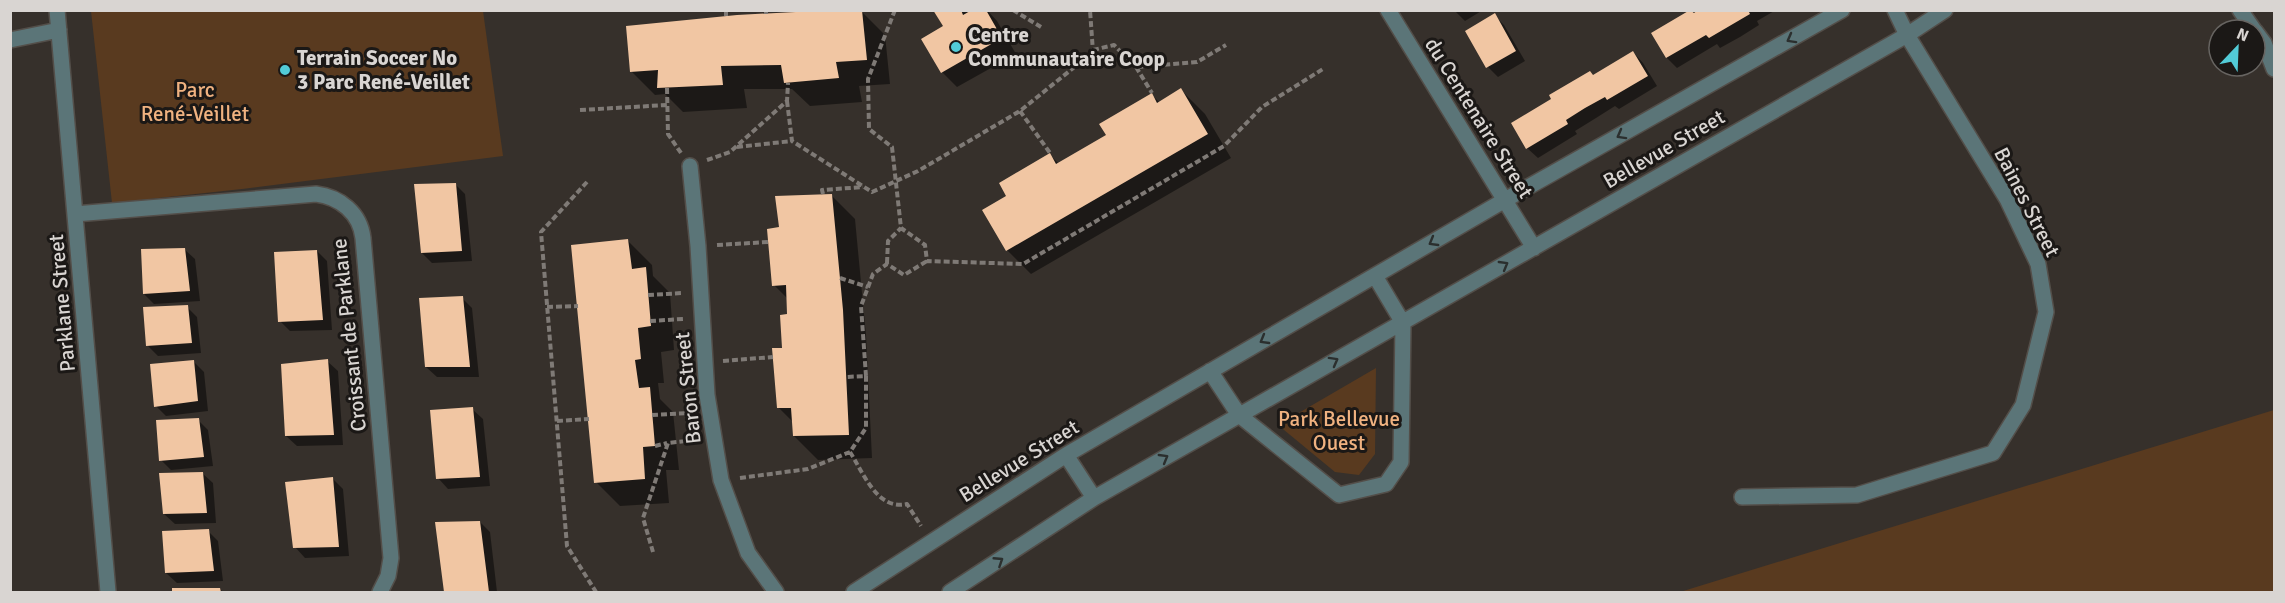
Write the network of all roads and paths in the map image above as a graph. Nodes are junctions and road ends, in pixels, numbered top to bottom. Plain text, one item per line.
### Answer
1 (57, 10) edge
2 (895, 10) edge
3 (1013, 10) edge
4 (1090, 10) edge
5 (1388, 10) edge
6 (1842, 10) edge
7 (1895, 10) edge
8 (1945, 10) edge
9 (1041, 27) dead end
10 (59, 30) junction
11 (1907, 35) junction
12 (10, 40) edge
13 (1226, 45) dead end
14 (1093, 50) junction
15 (2267, 51) edge
16 (971, 56) dead end
17 (976, 65) dead end
18 (1136, 67) junction
19 (1323, 69) dead end
20 (2274, 69) edge
21 (789, 83) dead end
22 (667, 88) dead end
23 (1152, 93) dead end
24 (787, 101) junction
25 (667, 105) junction
26 (580, 110) dead end
27 (1020, 111) junction
28 (792, 141) junction
29 (737, 147) junction
30 (1050, 153) dead end
31 (690, 166) junction
32 (587, 182) dead end
33 (894, 182) junction
34 (864, 187) junction
35 (823, 194) dead end
36 (1505, 200) junction
37 (75, 214) junction
38 (901, 228) junction
39 (768, 242) dead end
40 (698, 246) junction
41 (1534, 248) junction
42 (927, 261) junction
43 (887, 264) junction
44 (1375, 276) junction
45 (840, 278) dead end
46 (868, 287) junction
47 (701, 292) junction
48 (648, 296) dead end
49 (578, 306) dead end
50 (548, 307) junction
51 (702, 318) junction
52 (651, 321) dead end
53 (1403, 323) junction
54 (773, 357) dead end
55 (705, 362) junction
56 (1210, 371) junction
57 (866, 376) junction
58 (846, 377) dead end
59 (710, 413) junction
60 (652, 415) dead end
61 (1239, 415) junction
62 (589, 419) dead end
63 (557, 421) junction
64 (714, 439) junction
65 (668, 443) junction
66 (656, 446) dead end
67 (850, 452) junction
68 (1066, 454) junction
69 (721, 480) junction
70 (1742, 497) dead end
71 (1094, 498) junction
72 (931, 542) junction
73 (653, 552) dead end
74 (108, 592) edge
75 (381, 592) edge
76 (596, 592) edge
77 (776, 592) edge
78 (854, 592) edge
79 (950, 592) edge

1 - 10 street, Parklane Street
2 - 33 path
3 - 9 path
4 - 14 path
5 - 36 street, du Centenaire Street
6 -> 36 street, Bellevue Street
7 - 11 street, Baines Street
8 - 11 street, Bellevue Street
10 - 12 street
10 - 37 street, Parklane Street
11 - 41 street, Bellevue Street
11 - 70 street, Baines Street
13 - 18 path
14 - 18 path
14 - 27 path
15 - 20 street
16 - 17 path
18 - 23 path
19 - 42 path
21 - 24 path
22 - 25 path
24 - 28 path
24 - 29 path
25 - 26 path
25 - 31 path
27 - 30 path
27 - 33 path
28 - 29 path
28 - 34 path
29 - 31 path
31 - 40 street, Baron Street
32 - 50 path
33 - 34 path
33 - 38 path
34 - 35 path
36 - 41 street, du Centenaire Street
36 -> 44 street, Bellevue Street
37 - 74 street, Parklane Street
37 - 75 street, Croissant de Parklane
38 - 42 path
38 - 43 path
39 - 40 path
40 - 47 street, Baron Street
53 -> 41 street, Bellevue Street
42 - 43 path
43 - 46 path
44 - 53 street
44 -> 56 street, Bellevue Street
45 - 46 path
46 - 57 path
47 - 48 path
47 - 51 street, Baron Street
49 - 50 path
50 - 63 path
51 - 52 path
51 - 55 street, Baron Street
61 -> 53 street, Bellevue Street
53 - 61 street
54 - 55 path
55 - 59 street, Baron Street
56 - 61 street
56 - 68 street, Bellevue Street
57 - 58 path
57 - 67 path
59 - 60 path
59 - 64 street, Baron Street
71 -> 61 street, Bellevue Street
62 - 63 path
63 - 76 path
64 - 65 path
64 - 69 street, Baron Street
65 - 66 path
65 - 73 path
67 - 69 path
67 - 72 path
68 - 71 street
68 - 72 street, Bellevue Street
69 - 77 street, Baron Street
79 -> 71 street, Bellevue Street
72 - 78 street, Bellevue Street

